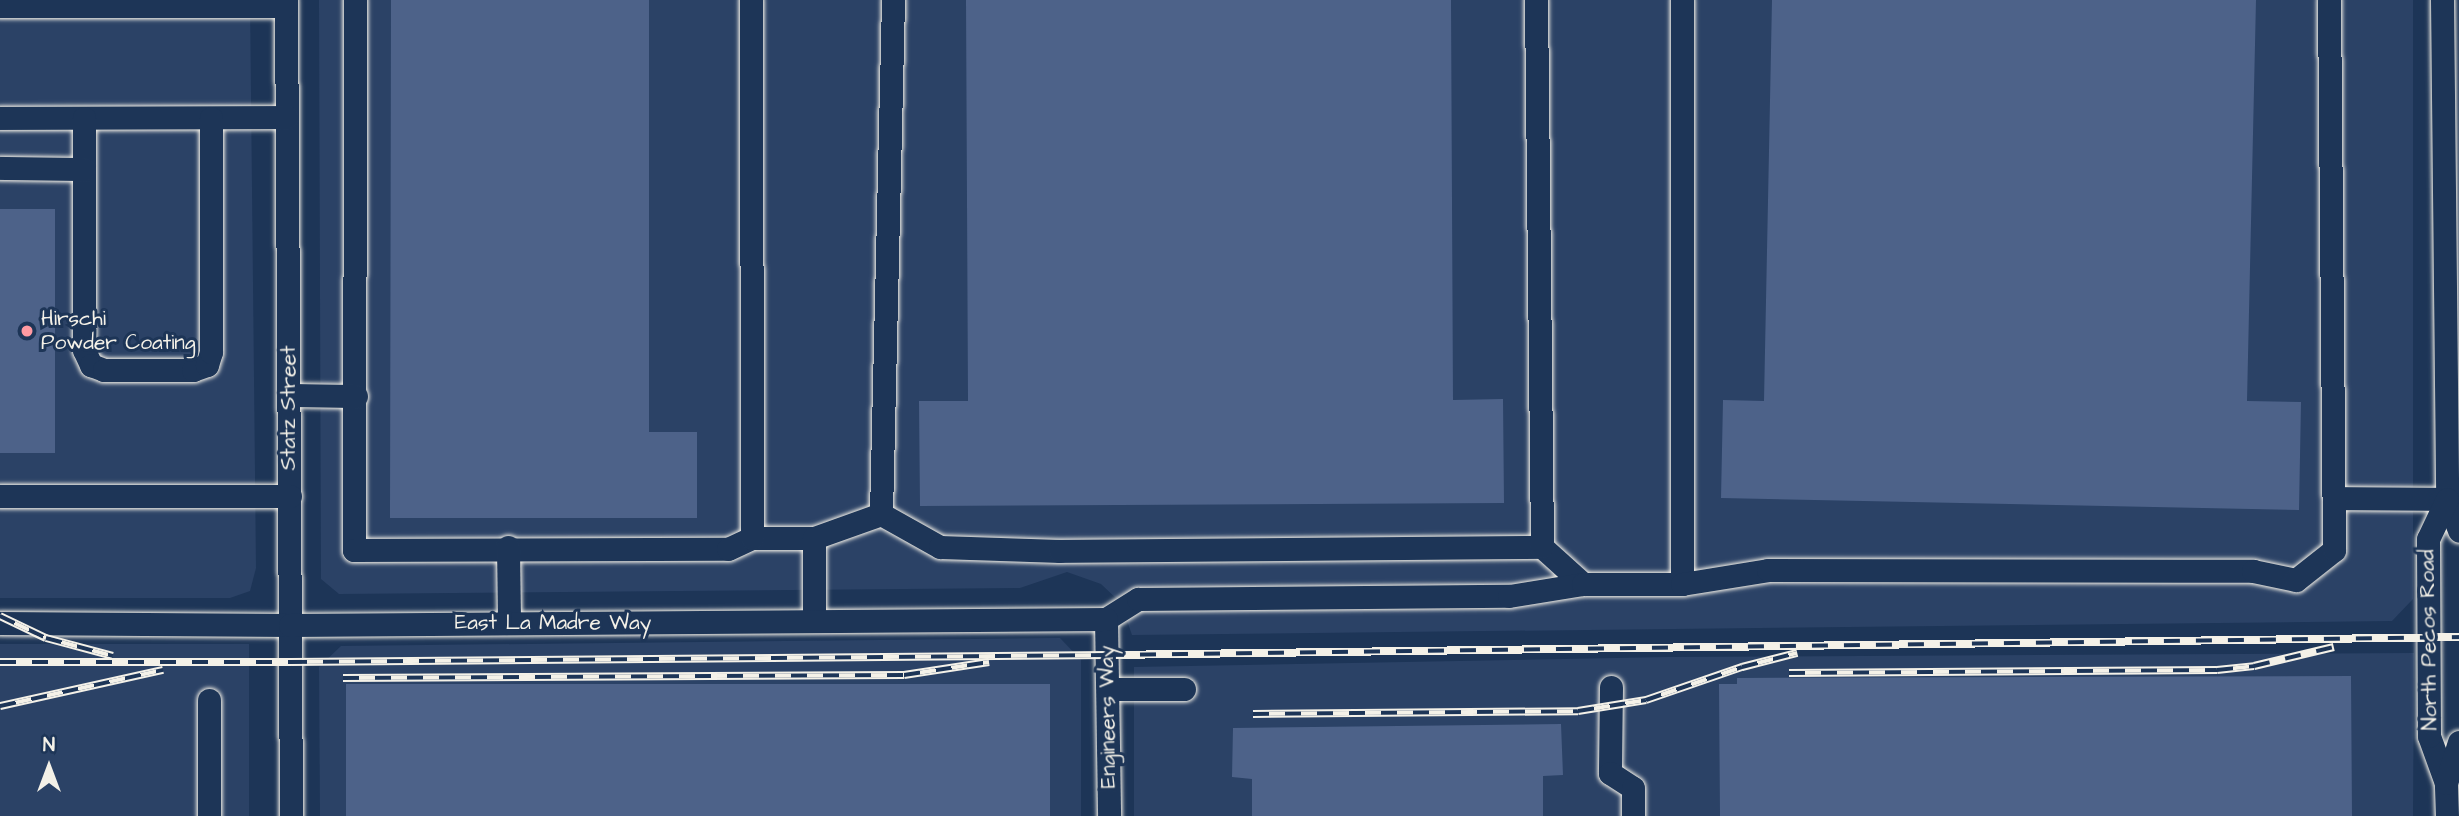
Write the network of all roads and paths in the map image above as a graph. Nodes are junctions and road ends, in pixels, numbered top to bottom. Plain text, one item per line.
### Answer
1 (355, 0) edge
2 (751, 0) edge
3 (893, 0) edge
4 (1536, 0) edge
5 (1682, 0) edge
6 (2329, 0) edge
7 (2442, 0) edge
8 (286, 3) edge
9 (0, 6) edge
10 (287, 117) junction
11 (0, 118) edge
12 (84, 118) junction
13 (211, 118) junction
14 (0, 168) edge
15 (84, 169) junction
16 (289, 395) junction
17 (356, 396) junction
18 (0, 496) edge
19 (290, 496) junction
20 (2334, 499) junction
21 (2447, 499) junction
22 (881, 514) junction
23 (2459, 531) edge
24 (752, 538) junction
25 (814, 538) junction
26 (508, 547) junction
27 (1542, 547) junction
28 (1583, 584) junction
29 (1682, 584) junction
30 (1106, 619) junction
31 (814, 621) junction
32 (0, 623) edge
33 (509, 624) junction
34 (290, 625) junction
35 (1611, 687) dead end
36 (1184, 689) dead end
37 (1108, 690) junction
38 (209, 700) dead end
39 (2459, 742) edge
40 (2446, 783) junction
41 (209, 816) edge
42 (291, 816) edge
43 (1109, 816) edge
44 (1633, 816) edge
45 (2447, 816) edge

1 - 17 street
2 - 24 street
3 - 22 street
4 - 27 street
5 - 29 street
6 - 20 street
7 - 21 street, North Pecos Road
8 - 9 street
8 - 10 street, Statz Street
10 - 13 street
10 - 16 street, Statz Street
11 - 12 street
12 - 13 street
12 - 15 street
13 - 15 street
14 - 15 street
16 - 17 street
16 - 19 street, Statz Street
17 - 26 street
18 - 19 street
19 - 34 street, Statz Street
20 - 21 street
20 - 29 street
21 - 23 street, North Pecos Road
21 - 40 street, North Pecos Road
22 - 25 street
22 - 27 street
24 - 25 street
24 - 26 street
25 - 31 street
26 - 33 street
27 - 28 street
28 - 29 street
28 - 30 street
30 - 31 street, East La Madre Way
30 - 37 street, Engineers Way
31 - 33 street, East La Madre Way
32 - 34 street, East La Madre Way
33 - 34 street, East La Madre Way
34 - 42 street, Statz Street
35 - 44 street
36 - 37 street
37 - 43 street, Engineers Way
38 - 41 street
39 - 40 street, North Pecos Road
40 - 45 street, North Pecos Road

